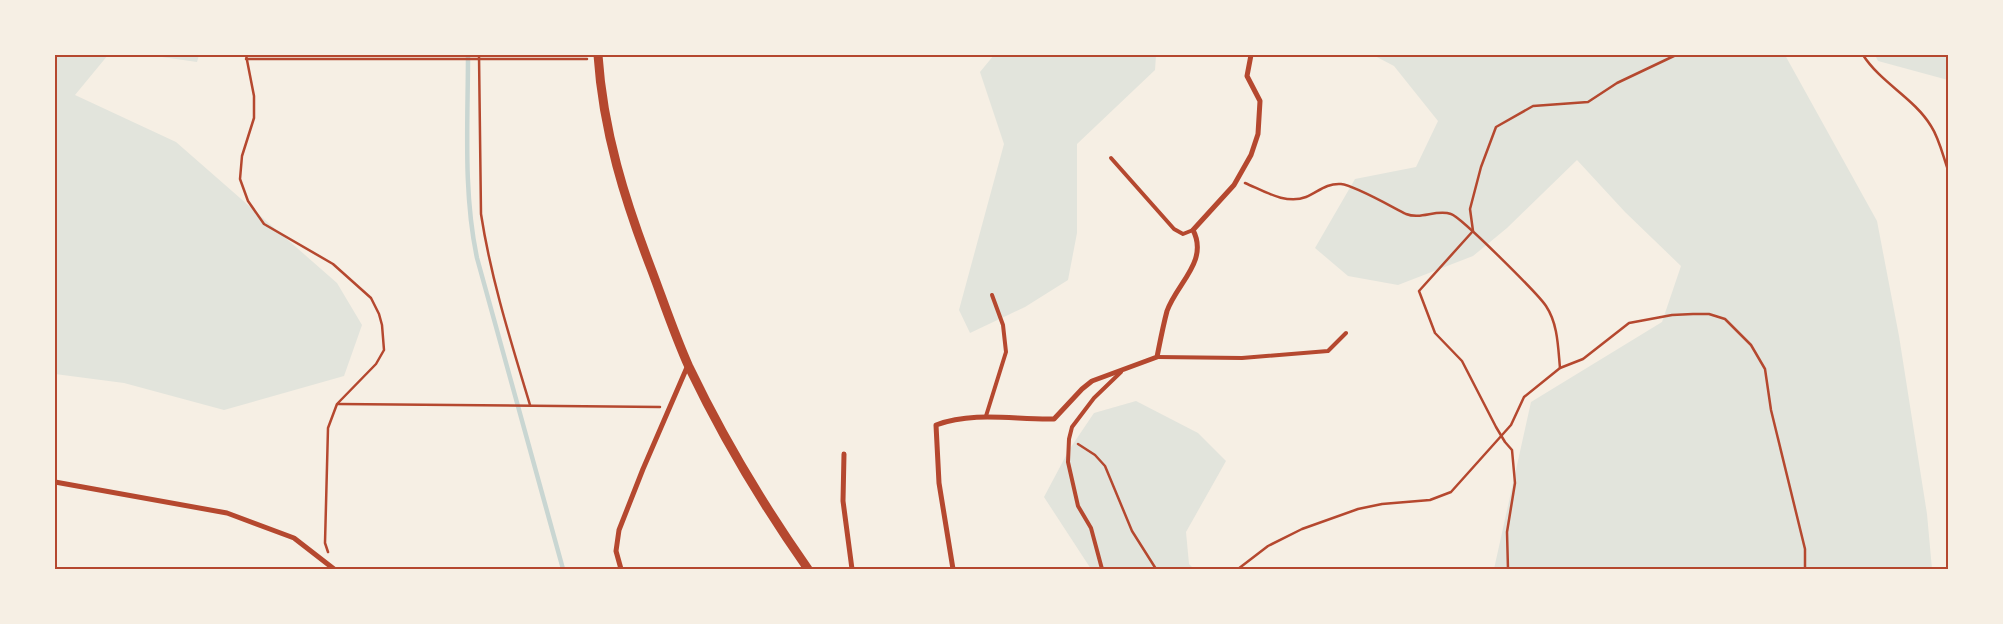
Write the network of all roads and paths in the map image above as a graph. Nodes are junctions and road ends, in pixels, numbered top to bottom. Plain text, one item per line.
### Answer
1 (1251, 55) edge
2 (1676, 55) edge
3 (1863, 55) edge
4 (246, 57) edge
5 (479, 57) edge
6 (598, 57) edge
7 (1111, 158) dead end
8 (1948, 170) edge
9 (1237, 180) junction
10 (1193, 230) junction
11 (1473, 231) junction
12 (992, 295) dead end
13 (1346, 333) dead end
14 (1157, 357) junction
15 (688, 365) junction
16 (1560, 368) junction
17 (1123, 370) junction
18 (337, 404) junction
19 (530, 405) junction
20 (669, 407) junction
21 (986, 416) junction
22 (1502, 437) junction
23 (1069, 439) junction
24 (844, 454) dead end
25 (55, 482) edge
26 (334, 569) edge
27 (621, 569) edge
28 (808, 569) edge
29 (852, 569) edge
30 (953, 569) edge
31 (1102, 569) edge
32 (1156, 569) edge
33 (1238, 569) edge
34 (1508, 569) edge
35 (1805, 569) edge

1 - 9 street
2 - 11 path
3 - 8 path
4 - 5 path
4 - 18 path
5 - 6 path
5 - 19 path
6 - 15 street
7 - 10 lane
9 - 10 street
9 - 11 path
10 - 14 street
11 - 16 path
11 - 22 path
12 - 21 lane
13 - 14 lane
14 - 17 street
15 - 20 street
15 - 28 street
16 - 22 path
16 - 35 path
17 - 21 street
17 - 23 lane
18 - 19 path
18 - 26 path
19 - 20 path
20 - 27 street
21 - 30 street
22 - 33 path
22 - 34 path
23 - 31 lane
23 - 32 path
24 - 29 street
25 - 26 street

